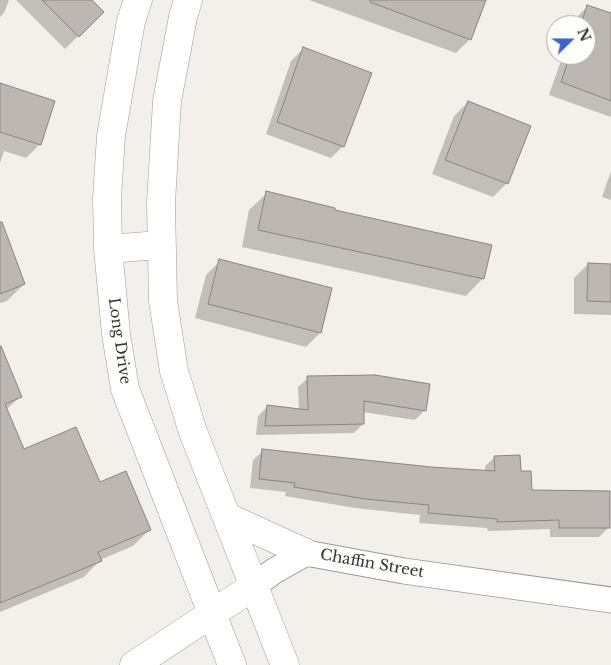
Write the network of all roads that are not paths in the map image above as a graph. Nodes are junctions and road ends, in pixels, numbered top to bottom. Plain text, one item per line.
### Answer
1 (138, 0) edge
2 (188, 0) edge
3 (160, 245) junction
4 (108, 249) junction
5 (227, 517) junction
6 (306, 553) junction
7 (254, 586) junction
8 (611, 600) edge
9 (212, 613) junction
10 (134, 665) edge
11 (232, 665) edge
12 (285, 665) edge

1 - 4 main road, Long Drive
2 - 3 main road
3 - 4 main road
3 - 5 main road
4 - 9 main road, Long Drive
5 - 6 main road
5 - 7 main road
6 - 7 street, Chaffin Street
6 - 8 street, Chaffin Street
7 - 9 main road, Chaffin Street
7 - 12 main road
9 - 10 main road, Chaffin Street
9 - 11 main road, Long Drive

